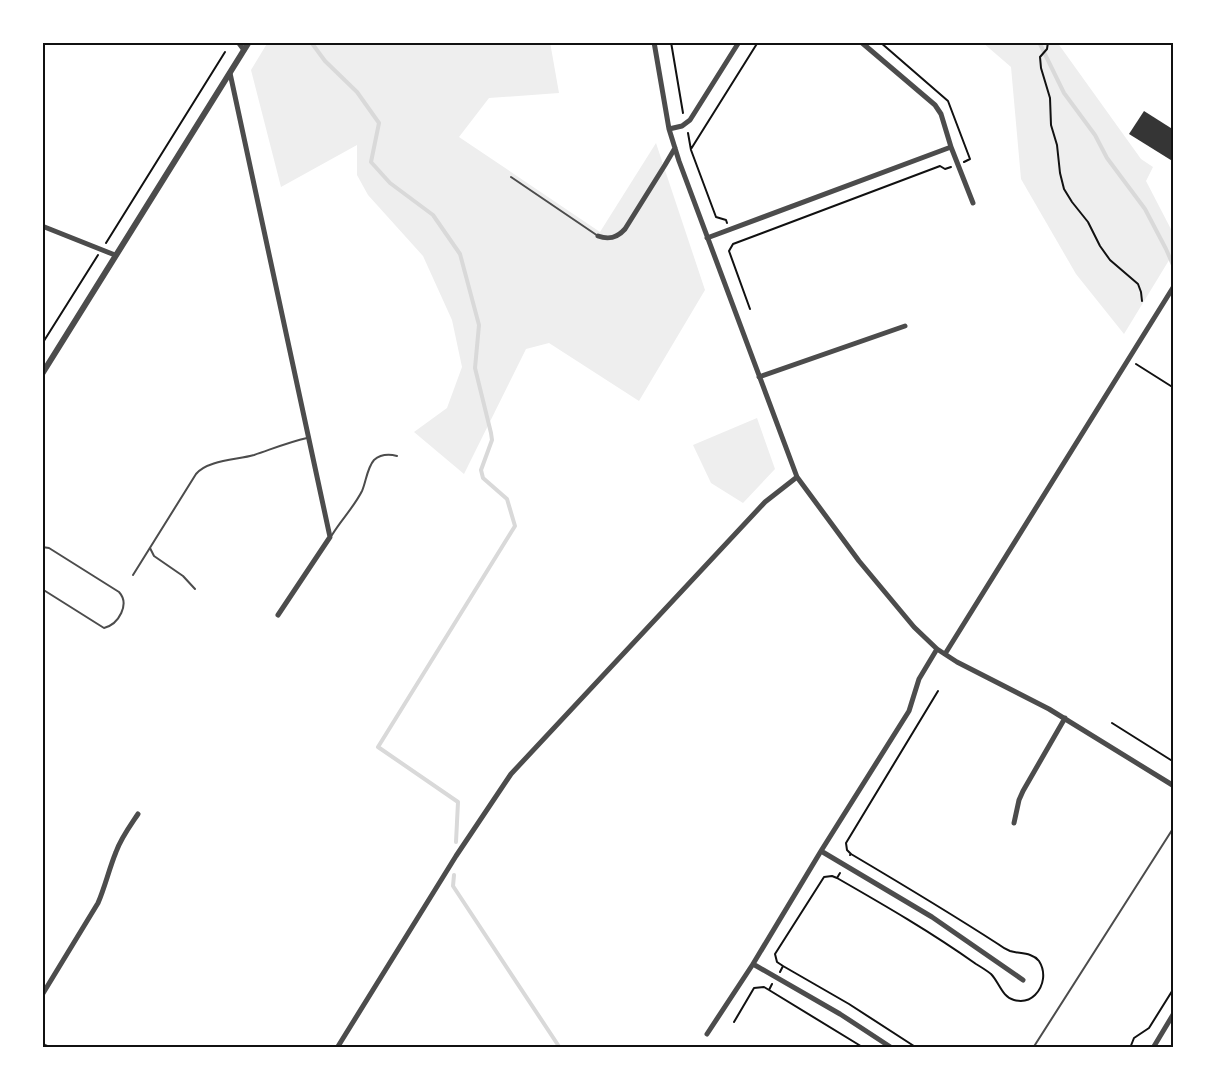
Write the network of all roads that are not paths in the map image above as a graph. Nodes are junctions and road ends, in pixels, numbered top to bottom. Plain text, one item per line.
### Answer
1 (238, 42) edge
2 (249, 42) edge
3 (654, 42) edge
4 (739, 42) edge
5 (861, 42) edge
6 (244, 50) junction
7 (230, 73) junction
8 (669, 129) junction
9 (951, 147) junction
10 (675, 148) junction
11 (511, 177) dead end
12 (973, 203) dead end
13 (42, 226) edge
14 (598, 236) joint
15 (707, 238) junction
16 (115, 255) junction
17 (1174, 286) edge
18 (905, 326) dead end
19 (42, 374) edge
20 (759, 377) junction
21 (309, 437) junction
22 (397, 456) dead end
23 (797, 477) junction
24 (330, 537) junction
25 (42, 547) edge
26 (150, 548) junction
27 (133, 575) dead end
28 (42, 589) edge
29 (195, 589) dead end
30 (278, 615) dead end
31 (937, 649) junction
32 (945, 654) junction
33 (1065, 718) junction
34 (1174, 786) edge
35 (138, 814) dead end
36 (1014, 823) dead end
37 (1174, 827) edge
38 (821, 851) junction
39 (753, 964) junction
40 (1023, 980) dead end
41 (42, 994) edge
42 (1174, 1014) edge
43 (707, 1034) dead end
44 (42, 1044) edge
45 (48, 1048) edge
46 (338, 1048) edge
47 (892, 1048) edge
48 (1033, 1048) edge
49 (1153, 1048) edge

1 - 6 street
2 - 6 street
3 - 8 street
4 - 8 street
5 - 9 street
6 - 7 street
7 - 16 street
7 - 21 street
8 - 10 street
9 - 12 street
9 - 15 street
10 - 14 street
10 - 15 street
11 - 14 lane
13 - 16 street
15 - 20 street
16 - 19 street
17 - 32 street
18 - 20 street
20 - 23 street
21 - 24 street
21 - 26 lane
22 - 24 lane
23 - 31 street
23 - 46 street
24 - 30 street
25 - 28 lane
26 - 27 lane
26 - 29 lane
31 - 32 street
31 - 38 street
32 - 33 street
33 - 34 street
33 - 36 street
35 - 41 street
37 - 48 lane
38 - 39 street
38 - 40 street
39 - 43 street
39 - 47 street
42 - 49 street
44 - 45 street

